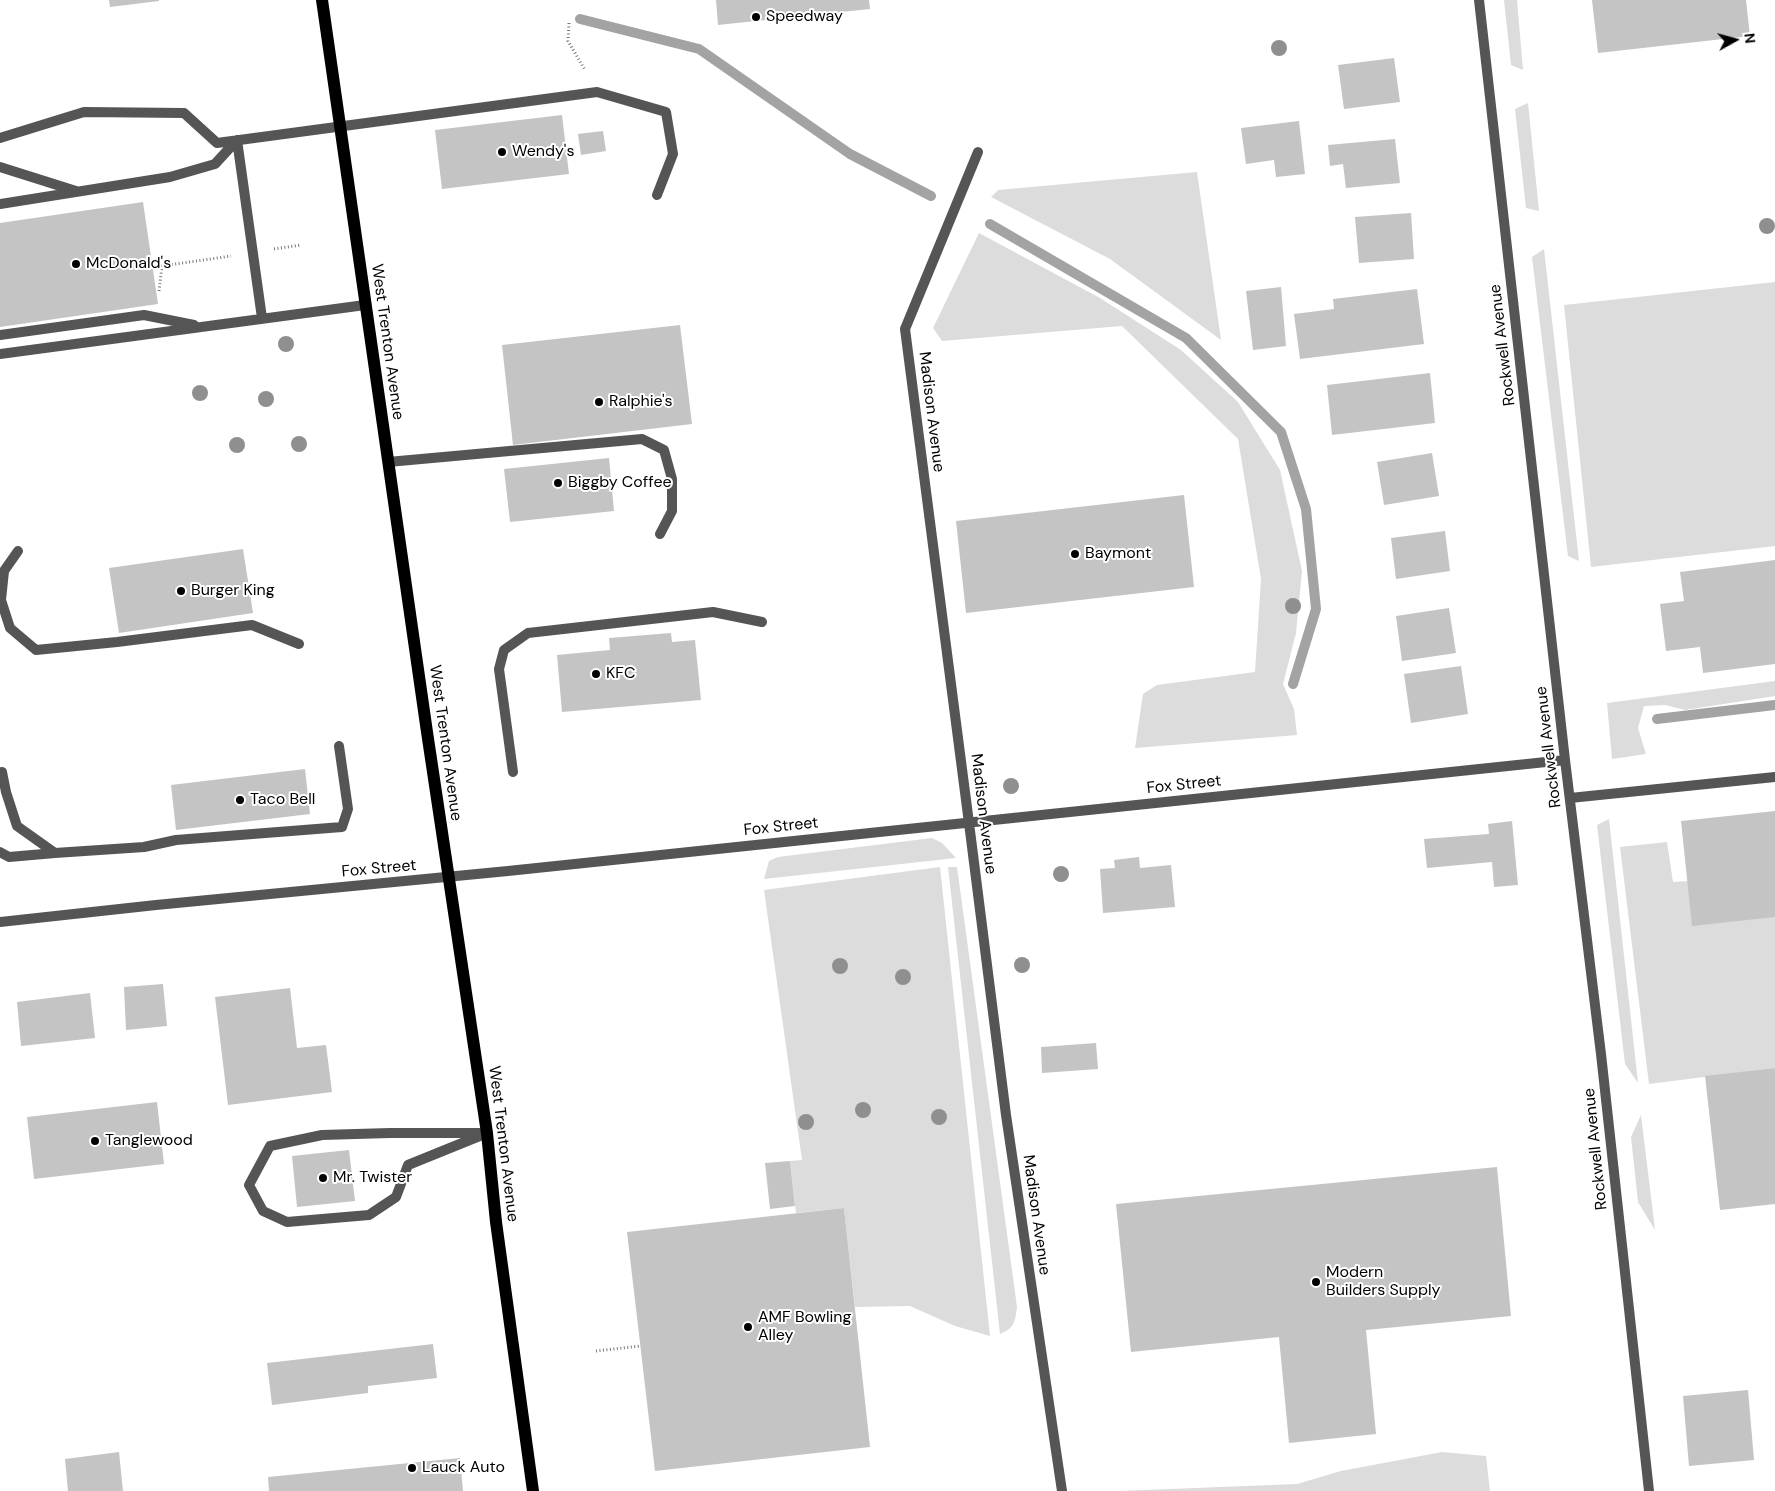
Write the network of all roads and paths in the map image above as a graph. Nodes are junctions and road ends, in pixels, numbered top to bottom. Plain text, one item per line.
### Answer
1 (322, 0) edge
2 (1479, 0) edge
3 (569, 24) dead end
4 (598, 92) junction
5 (340, 126) junction
6 (0, 138) edge
7 (237, 140) junction
8 (978, 152) dead end
9 (0, 167) edge
10 (79, 192) junction
11 (657, 195) dead end
12 (0, 204) edge
13 (300, 245) dead end
14 (253, 253) junction
15 (159, 291) dead end
16 (365, 305) junction
17 (262, 318) junction
18 (203, 327) junction
19 (0, 335) edge
20 (0, 354) edge
21 (388, 462) junction
22 (660, 534) dead end
23 (18, 551) dead end
24 (762, 622) dead end
25 (298, 644) dead end
26 (339, 746) dead end
27 (1565, 760) junction
28 (2, 772) dead end
29 (513, 772) dead end
30 (1775, 777) edge
31 (1570, 798) junction
32 (969, 823) junction
33 (0, 852) edge
34 (55, 853) junction
35 (448, 878) junction
36 (0, 922) edge
37 (487, 1133) junction
38 (640, 1346) dead end
39 (596, 1351) dead end
40 (533, 1491) edge
41 (1062, 1491) edge
42 (1649, 1491) edge

1 - 5 main road, West Trenton Avenue
2 - 27 street, Rockwell Avenue
3 - 4 path
4 - 5 street
4 - 11 street
5 - 7 street
5 - 16 main road, West Trenton Avenue
6 - 7 street
7 - 10 street
7 - 14 street
8 - 32 street, Madison Avenue
9 - 10 street
10 - 12 street
13 - 14 path
14 - 15 path
14 - 17 street
16 - 17 street
16 - 21 main road, West Trenton Avenue
17 - 18 street
18 - 19 street
18 - 20 street
21 - 22 street
21 - 35 main road, West Trenton Avenue
23 - 25 street
24 - 29 street
26 - 34 street
27 - 31 street, Rockwell Avenue
27 - 32 street, Fox Street
28 - 34 street
30 - 31 street
31 - 42 street, Rockwell Avenue
32 - 35 street, Fox Street
32 - 41 street, Madison Avenue
33 - 34 street
35 - 36 street, Fox Street
35 - 37 main road, West Trenton Avenue
37 - 37 street
37 - 40 main road, West Trenton Avenue
38 - 39 path

